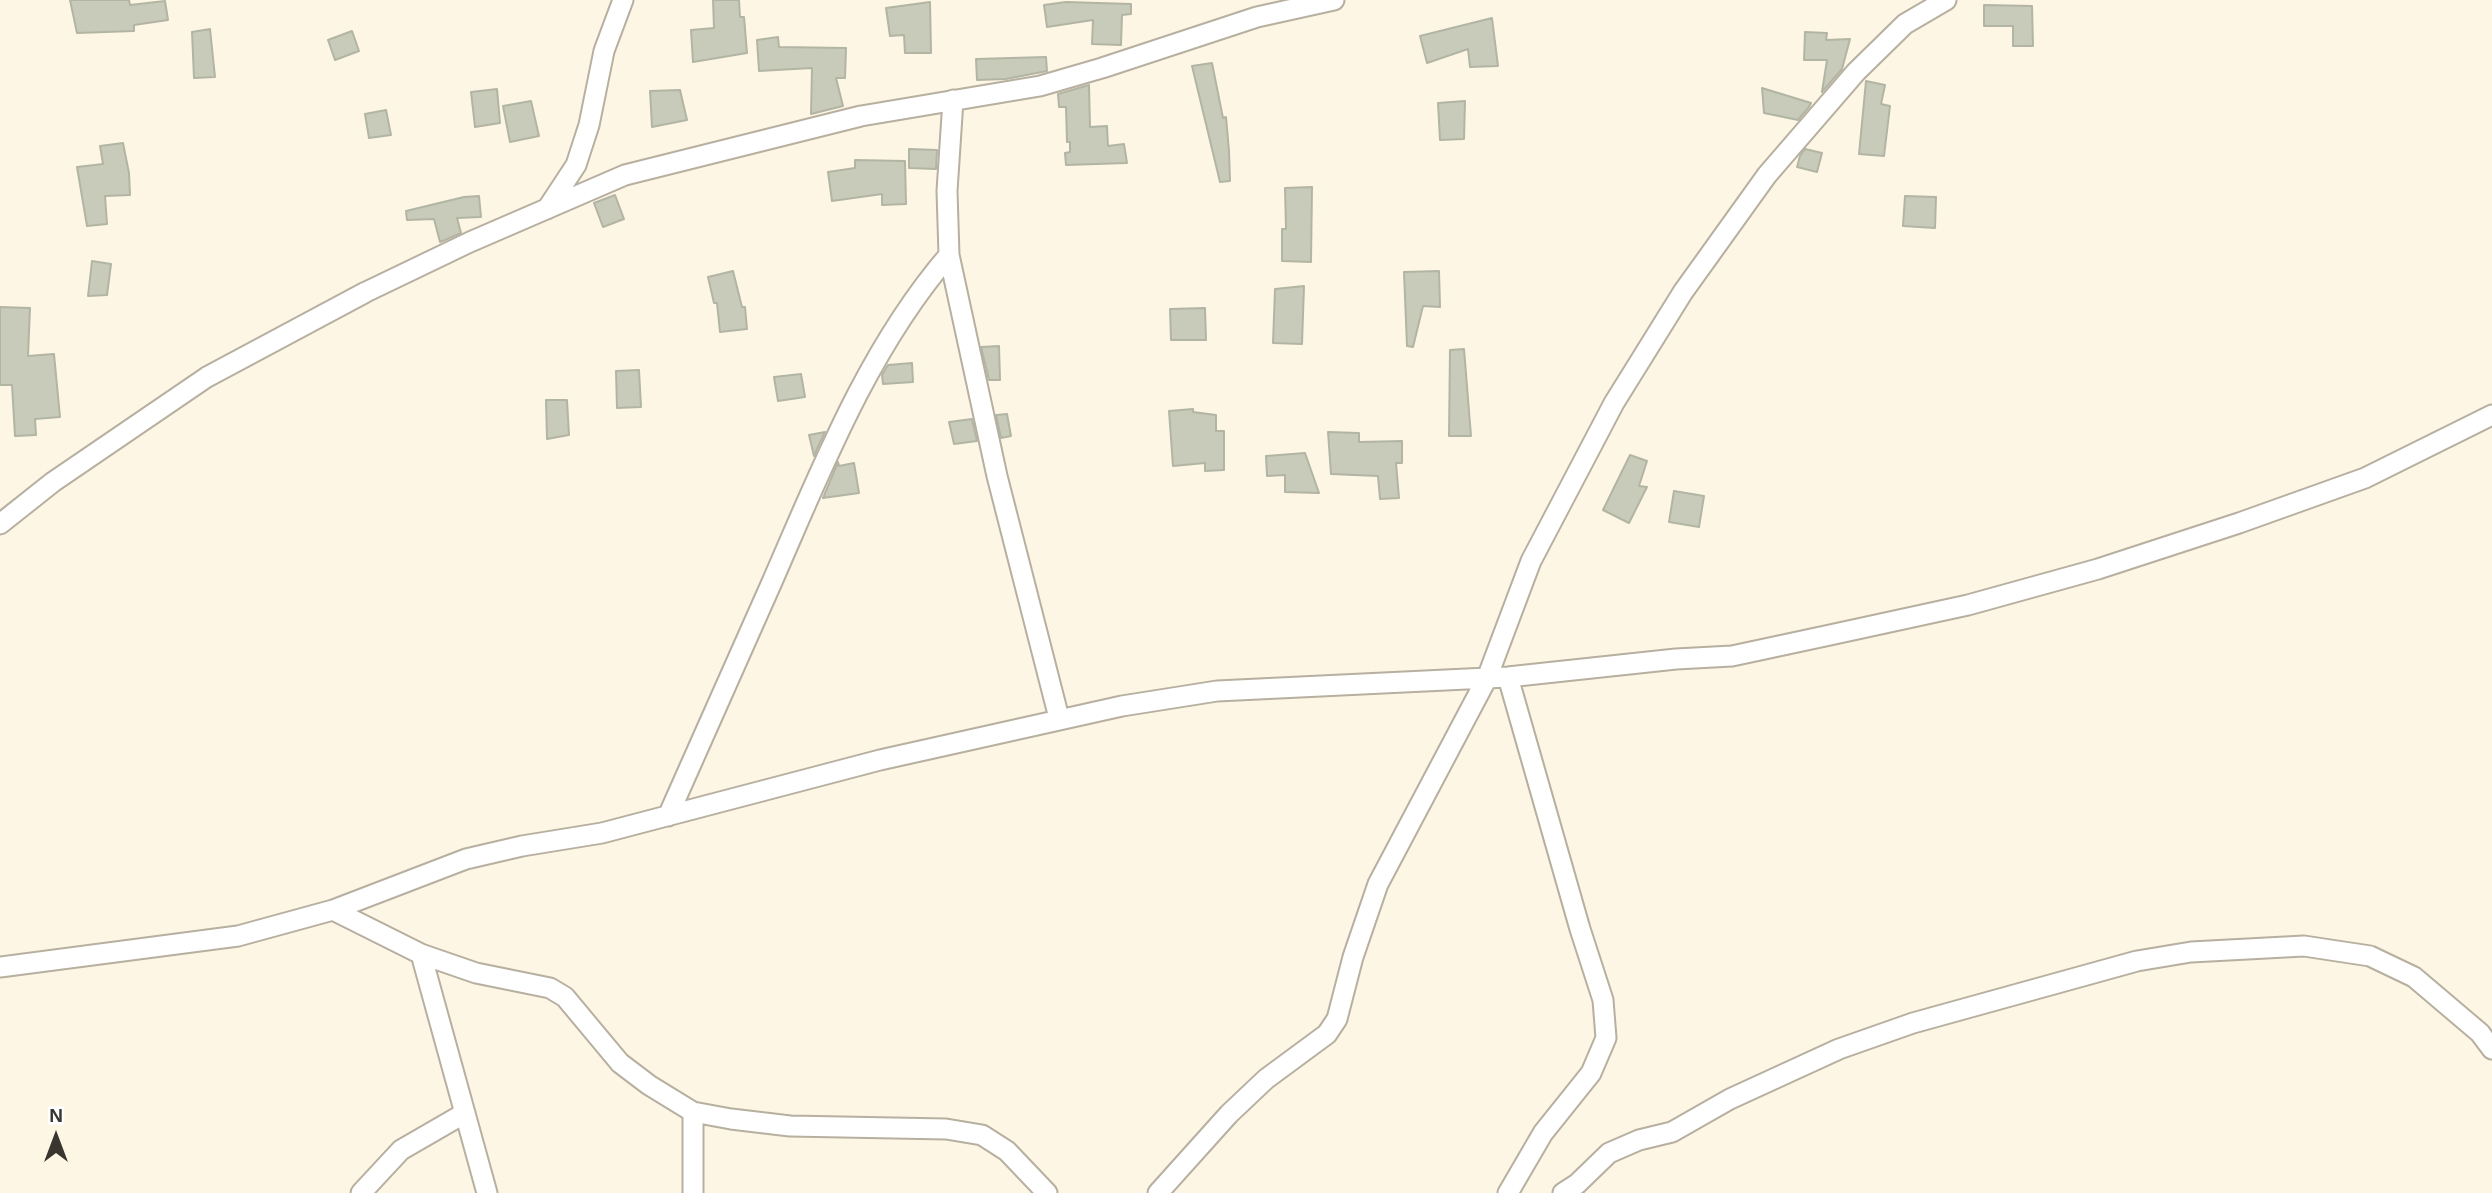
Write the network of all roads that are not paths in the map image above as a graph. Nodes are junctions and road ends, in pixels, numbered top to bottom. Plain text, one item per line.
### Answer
1 (623, 0) edge
2 (1334, 0) edge
3 (1945, 0) edge
4 (953, 100) junction
5 (547, 209) junction
6 (949, 256) junction
7 (2492, 415) edge
8 (0, 524) edge
9 (1508, 677) junction
10 (1487, 678) junction
11 (1059, 718) junction
12 (668, 816) junction
13 (333, 909) junction
14 (421, 954) junction
15 (0, 967) edge
16 (2492, 1049) edge
17 (693, 1112) junction
18 (465, 1113) junction
19 (361, 1193) edge
20 (487, 1193) edge
21 (693, 1193) edge
22 (1047, 1193) edge
23 (1158, 1193) edge
24 (1508, 1193) edge
25 (1563, 1193) edge

1 - 5 street
2 - 4 street
3 - 10 street
4 - 5 street
4 - 6 street
5 - 8 street
6 - 11 street
6 - 12 street
7 - 9 street
9 - 10 street
9 - 24 street
10 - 11 street
10 - 23 street
11 - 12 street
12 - 13 street
13 - 14 street
13 - 15 street
14 - 17 street
14 - 18 street
16 - 25 street
17 - 21 street
17 - 22 street
18 - 19 street
18 - 20 street

